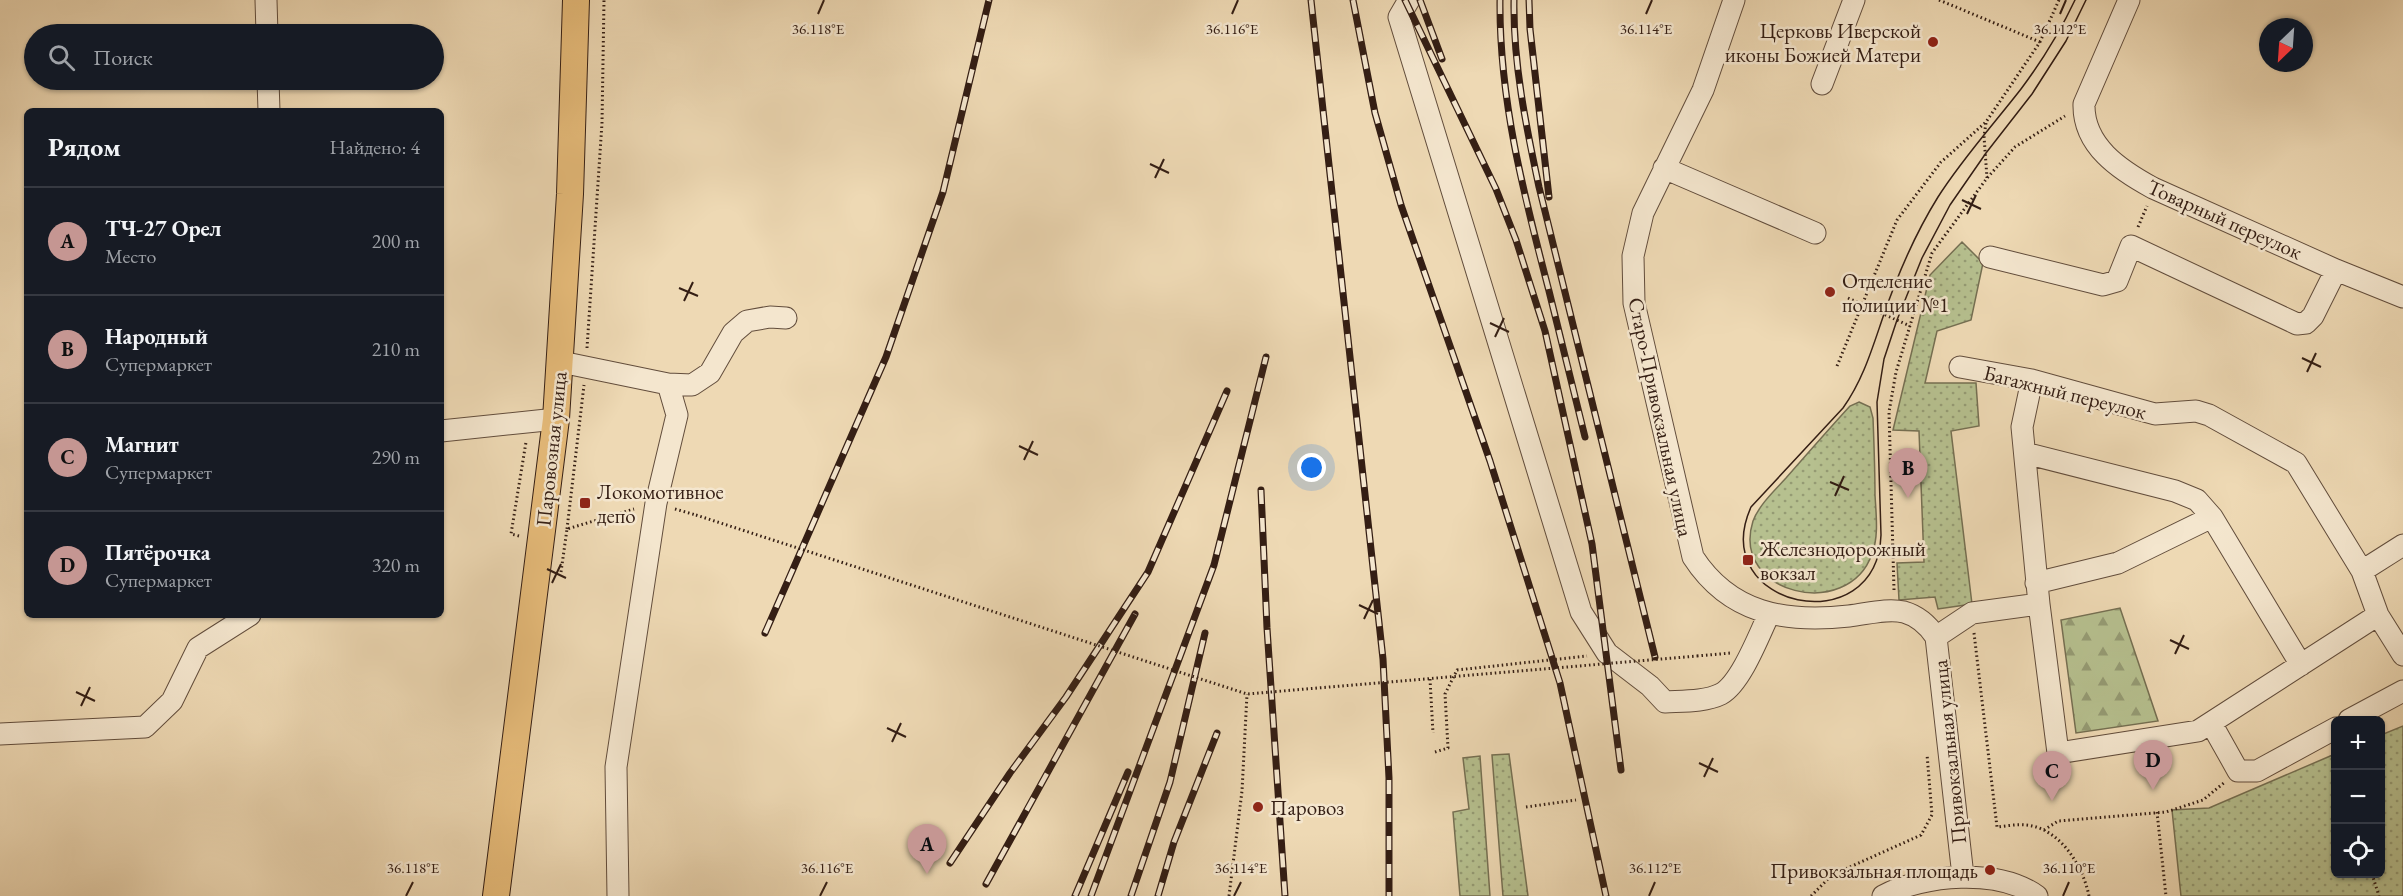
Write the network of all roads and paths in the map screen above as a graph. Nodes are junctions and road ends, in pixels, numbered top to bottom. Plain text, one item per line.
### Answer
1 (267, 0) edge
2 (576, 0) edge
3 (604, 0) edge
4 (1409, 0) edge
5 (1734, 0) edge
6 (1854, 0) edge
7 (1939, 0) edge
8 (2058, 0) edge
9 (2129, 0) edge
10 (267, 24) edge
11 (2040, 42) junction
12 (1822, 84) dead end
13 (268, 90) edge
14 (2084, 104) junction
15 (269, 108) edge
16 (1986, 122) junction
17 (1665, 168) junction
18 (1987, 178) junction
19 (2153, 188) junction
20 (1815, 233) dead end
21 (2131, 246) junction
22 (1990, 257) dead end
23 (2336, 270) junction
24 (2403, 297) edge
25 (1848, 298) dead end
26 (1863, 304) junction
27 (786, 318) dead end
28 (1910, 326) junction
29 (561, 362) junction
30 (1837, 366) dead end
31 (586, 367) junction
32 (1960, 367) dead end
33 (2032, 380) junction
34 (668, 384) junction
35 (556, 419) junction
36 (444, 431) edge
37 (2025, 453) junction
38 (656, 503) junction
39 (696, 515) dead end
40 (2212, 517) junction
41 (567, 529) junction
42 (2403, 545) edge
43 (2362, 571) junction
44 (559, 582) dead end
45 (2038, 594) junction
46 (1895, 611) junction
47 (1972, 613) junction
48 (1769, 614) junction
49 (2378, 615) junction
50 (245, 618) edge
51 (1936, 637) junction
52 (1607, 653) junction
53 (1720, 653) dead end
54 (2403, 655) edge
55 (2301, 665) junction
56 (1430, 679) junction
57 (2403, 691) edge
58 (1247, 694) junction
59 (2356, 716) edge
60 (2211, 723) junction
61 (2331, 731) edge
62 (1433, 733) dead end
63 (0, 734) edge
64 (1927, 746) dead end
65 (1435, 752) dead end
66 (2238, 771) junction
67 (1576, 800) dead end
68 (1526, 807) dead end
69 (2157, 813) junction
70 (2044, 830) junction
71 (1953, 878) junction
72 (2374, 878) edge
73 (496, 896) edge
74 (618, 896) edge
75 (1229, 896) edge
76 (1811, 896) edge
77 (1883, 896) edge
78 (1920, 896) edge
79 (2037, 896) edge
80 (2089, 896) edge
81 (2166, 896) edge
82 (2379, 896) edge

1 - 10 street
2 - 29 main road, Паровозная улица
3 - 31 path
4 - 52 street
5 - 17 street, Старо-Привокзальная улица
6 - 12 street
7 - 11 path
8 - 11 path
9 - 14 street
11 - 16 path
13 - 15 street
14 - 18 path
14 - 19 street, Товарный переулок
16 - 18 path
16 - 26 path
17 - 20 street
17 - 48 street, Старо-Привокзальная улица
18 - 28 path
19 - 21 path
19 - 23 street, Товарный переулок
21 - 22 street
21 - 23 street
23 - 24 street, Товарный переулок
25 - 26 path
26 - 28 path
26 - 30 path
27 - 34 street
28 - 46 path
29 - 31 street
29 - 35 main road, Паровозная улица
31 - 34 street
31 - 41 path
32 - 33 street, Багажный переулок
33 - 37 street
33 - 43 street, Багажный переулок
34 - 38 street
35 - 36 street
35 - 73 main road, Паровозная улица
37 - 40 street
37 - 45 street
38 - 41 path
38 - 74 street
39 - 58 path, bridge
40 - 45 street
40 - 55 street
41 - 44 path
42 - 43 street
43 - 49 street, Багажный переулок
45 - 47 street
45 - 60 street
46 - 48 street, Старо-Привокзальная улица
46 - 51 street, Привокзальная улица
47 - 51 street
47 - 70 path
48 - 52 street
49 - 54 street, Багажный переулок
49 - 55 street
50 - 63 street
51 - 71 street, Привокзальная улица
52 - 65 path
53 - 56 path, bridge
55 - 60 street
56 - 58 path, bridge
56 - 62 path
57 - 59 street
58 - 75 path
60 - 66 street
61 - 66 street
64 - 76 path
66 - 69 path
67 - 68 path
69 - 70 path
69 - 81 path
70 - 80 path
71 - 77 street
71 - 78 street
71 - 79 street
72 - 82 path

